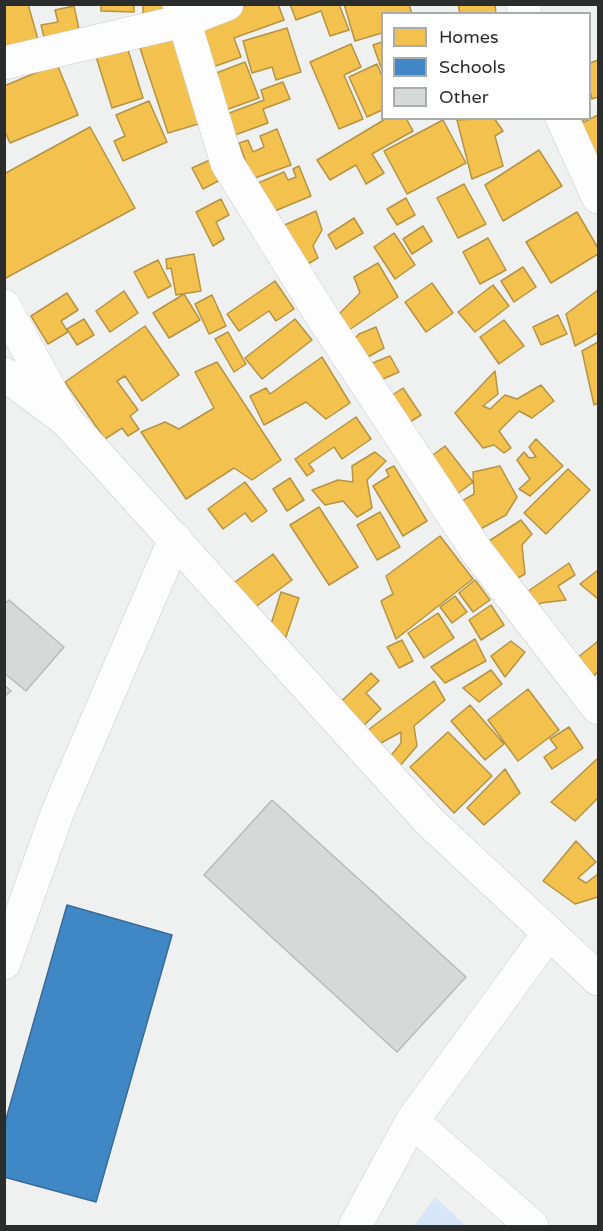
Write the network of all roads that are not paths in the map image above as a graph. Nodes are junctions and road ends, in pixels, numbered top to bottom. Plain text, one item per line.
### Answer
1 (227, 4) edge
2 (181, 13) edge
3 (4, 63) edge
4 (563, 120) edge
5 (598, 197) edge
6 (4, 306) edge
7 (4, 374) edge
8 (66, 420) junction
9 (175, 539) junction
10 (598, 708) edge
11 (549, 933) junction
12 (4, 963) edge
13 (598, 979) edge
14 (412, 1121) junction
15 (355, 1227) edge
16 (532, 1227) edge

1 - 2 street
2 - 3 street
2 - 10 street
4 - 5 street
6 - 8 street
7 - 8 street
8 - 9 street
9 - 11 street
9 - 12 street
11 - 13 street
11 - 14 street
14 - 15 street
14 - 16 street

